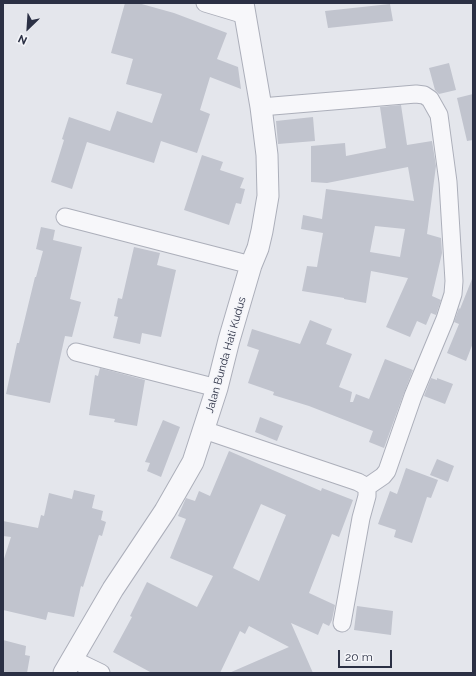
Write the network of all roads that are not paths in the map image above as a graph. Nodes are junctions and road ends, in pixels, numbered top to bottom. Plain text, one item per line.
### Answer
1 (205, 3) edge
2 (244, 9) edge
3 (261, 107) junction
4 (65, 216) dead end
5 (251, 265) junction
6 (76, 352) dead end
7 (217, 388) junction
8 (204, 430) junction
9 (367, 487) junction
10 (342, 623) dead end
11 (68, 666) edge
12 (101, 673) edge

1 - 2 street
2 - 3 street, Jalan Bunda Hati Kudus
3 - 5 street, Jalan Bunda Hati Kudus
3 - 9 street
4 - 5 street
5 - 7 street, Jalan Bunda Hati Kudus
6 - 7 street
7 - 8 street, Jalan Bunda Hati Kudus
8 - 9 street
8 - 11 street, Jalan Bunda Hati Kudus
9 - 10 street
11 - 12 street

